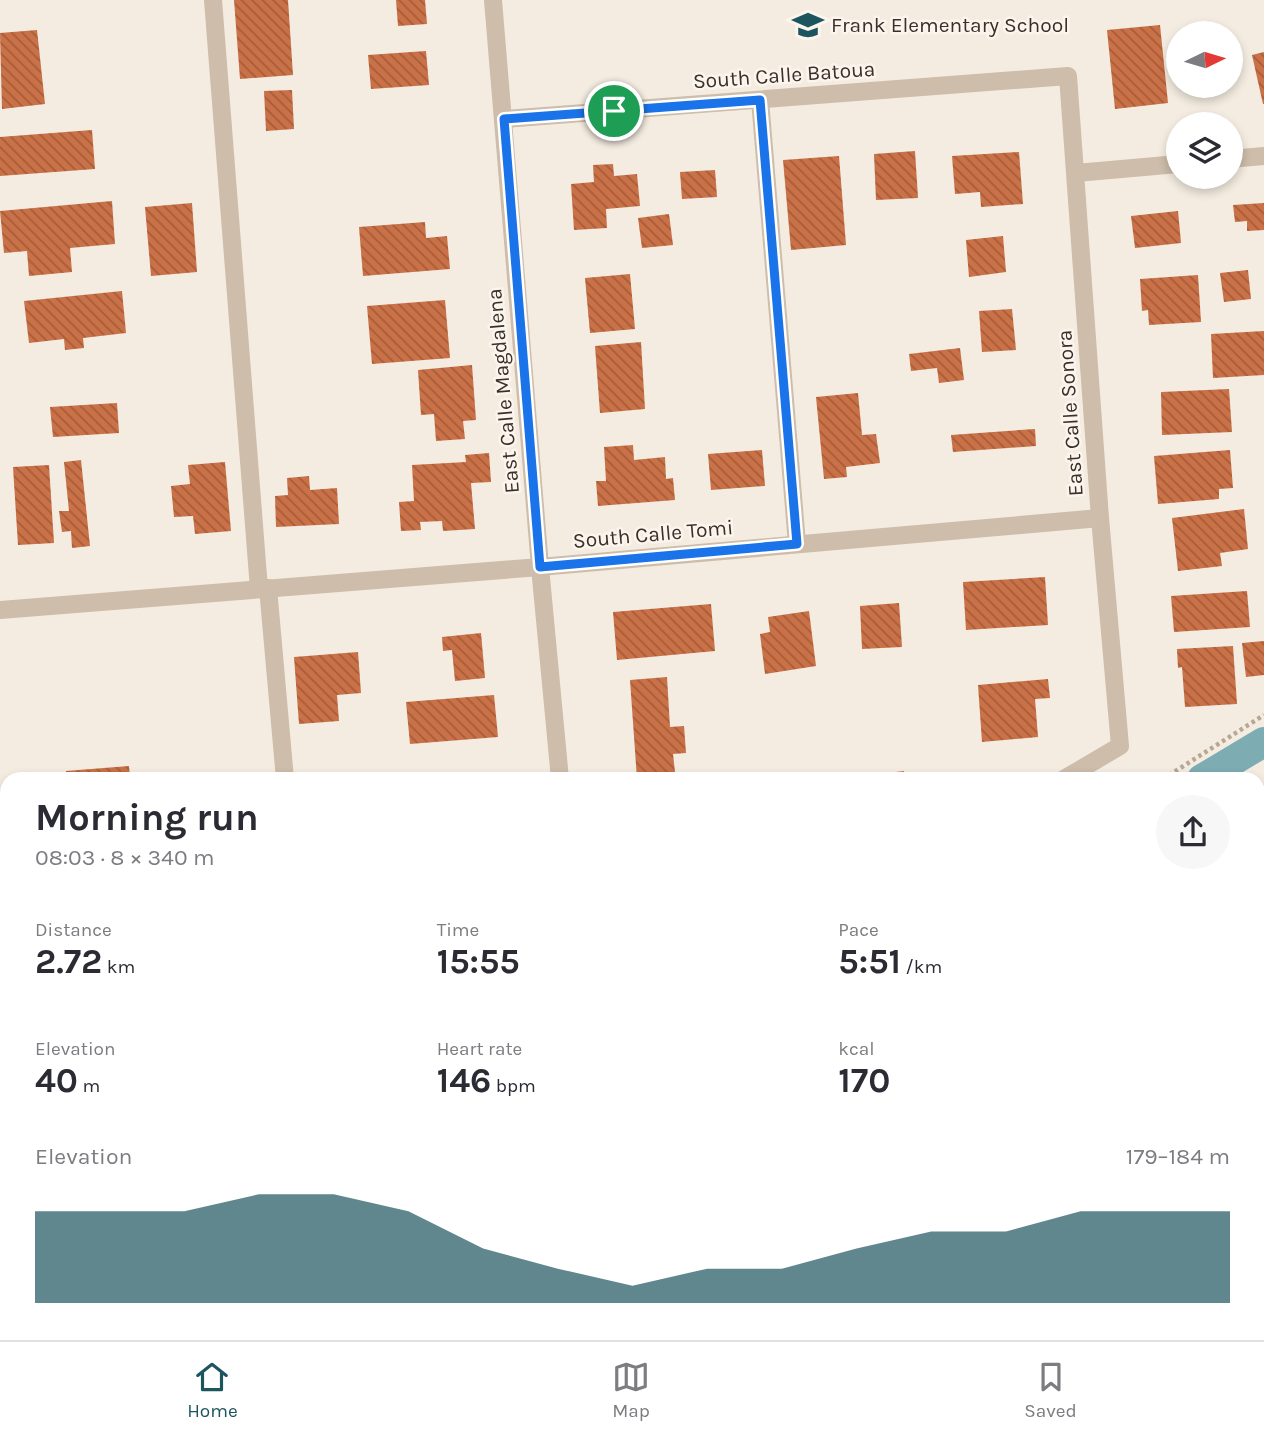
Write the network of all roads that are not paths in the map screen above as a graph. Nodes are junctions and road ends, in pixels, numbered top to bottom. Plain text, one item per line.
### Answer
1 (213, 0) edge
2 (493, 0) edge
3 (1068, 76) joint
4 (760, 100) junction
5 (504, 119) junction
6 (1264, 156) edge
7 (1243, 158) edge
8 (1166, 165) edge
9 (1076, 173) junction
10 (1100, 518) junction
11 (797, 544) junction
12 (540, 567) junction
13 (264, 589) junction
14 (0, 610) edge
15 (284, 772) edge
16 (559, 772) edge
17 (1076, 772) edge

1 - 13 street
2 - 5 street, East Calle Magdalena
3 - 4 street, South Calle Batoua
3 - 9 street, East Calle Sonora
4 - 5 street, South Calle Batoua
4 - 11 street
5 - 12 street, East Calle Magdalena
6 - 7 street
8 - 9 street
9 - 10 street, East Calle Sonora
10 - 11 street, South Calle Tomi
10 - 17 street, East Calle Sonora
11 - 12 street, South Calle Tomi
12 - 13 street, South Calle Tomi
12 - 16 street, East Calle Magdalena
13 - 14 street, South Calle Tomi
13 - 15 street

